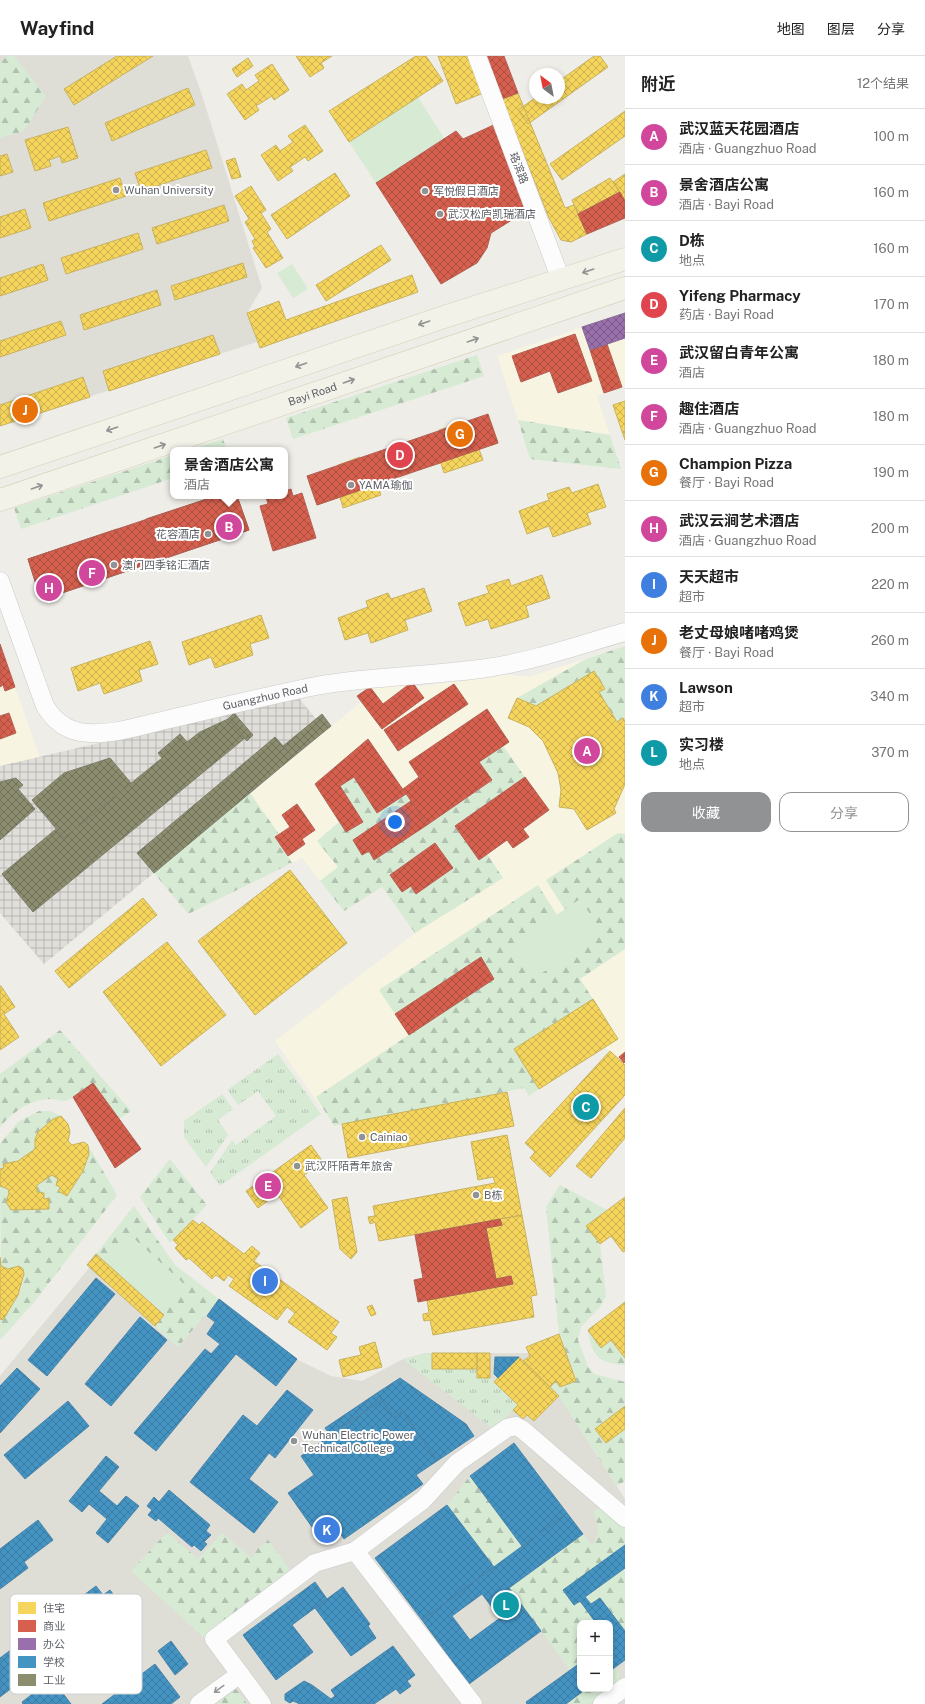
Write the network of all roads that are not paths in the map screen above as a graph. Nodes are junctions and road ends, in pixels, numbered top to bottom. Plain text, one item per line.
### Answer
1 (477, 56) edge
2 (625, 259) edge
3 (561, 280) junction
4 (625, 288) edge
5 (0, 467) edge
6 (0, 500) edge
7 (0, 581) edge
8 (625, 632) edge
9 (625, 1518) edge
10 (355, 1551) junction
11 (240, 1674) junction
12 (625, 1687) edge
13 (199, 1704) edge
14 (262, 1704) edge
15 (473, 1704) edge
16 (602, 1704) edge

1 - 3 street, 珞滨路
2 -> 3 main road
3 -> 5 main road
6 -> 4 main road, Bayi Road
7 - 8 street, Guangzhuo Road
9 - 10 street
10 - 11 street
10 - 15 street
11 -> 13 street
11 - 14 street
12 - 16 street

